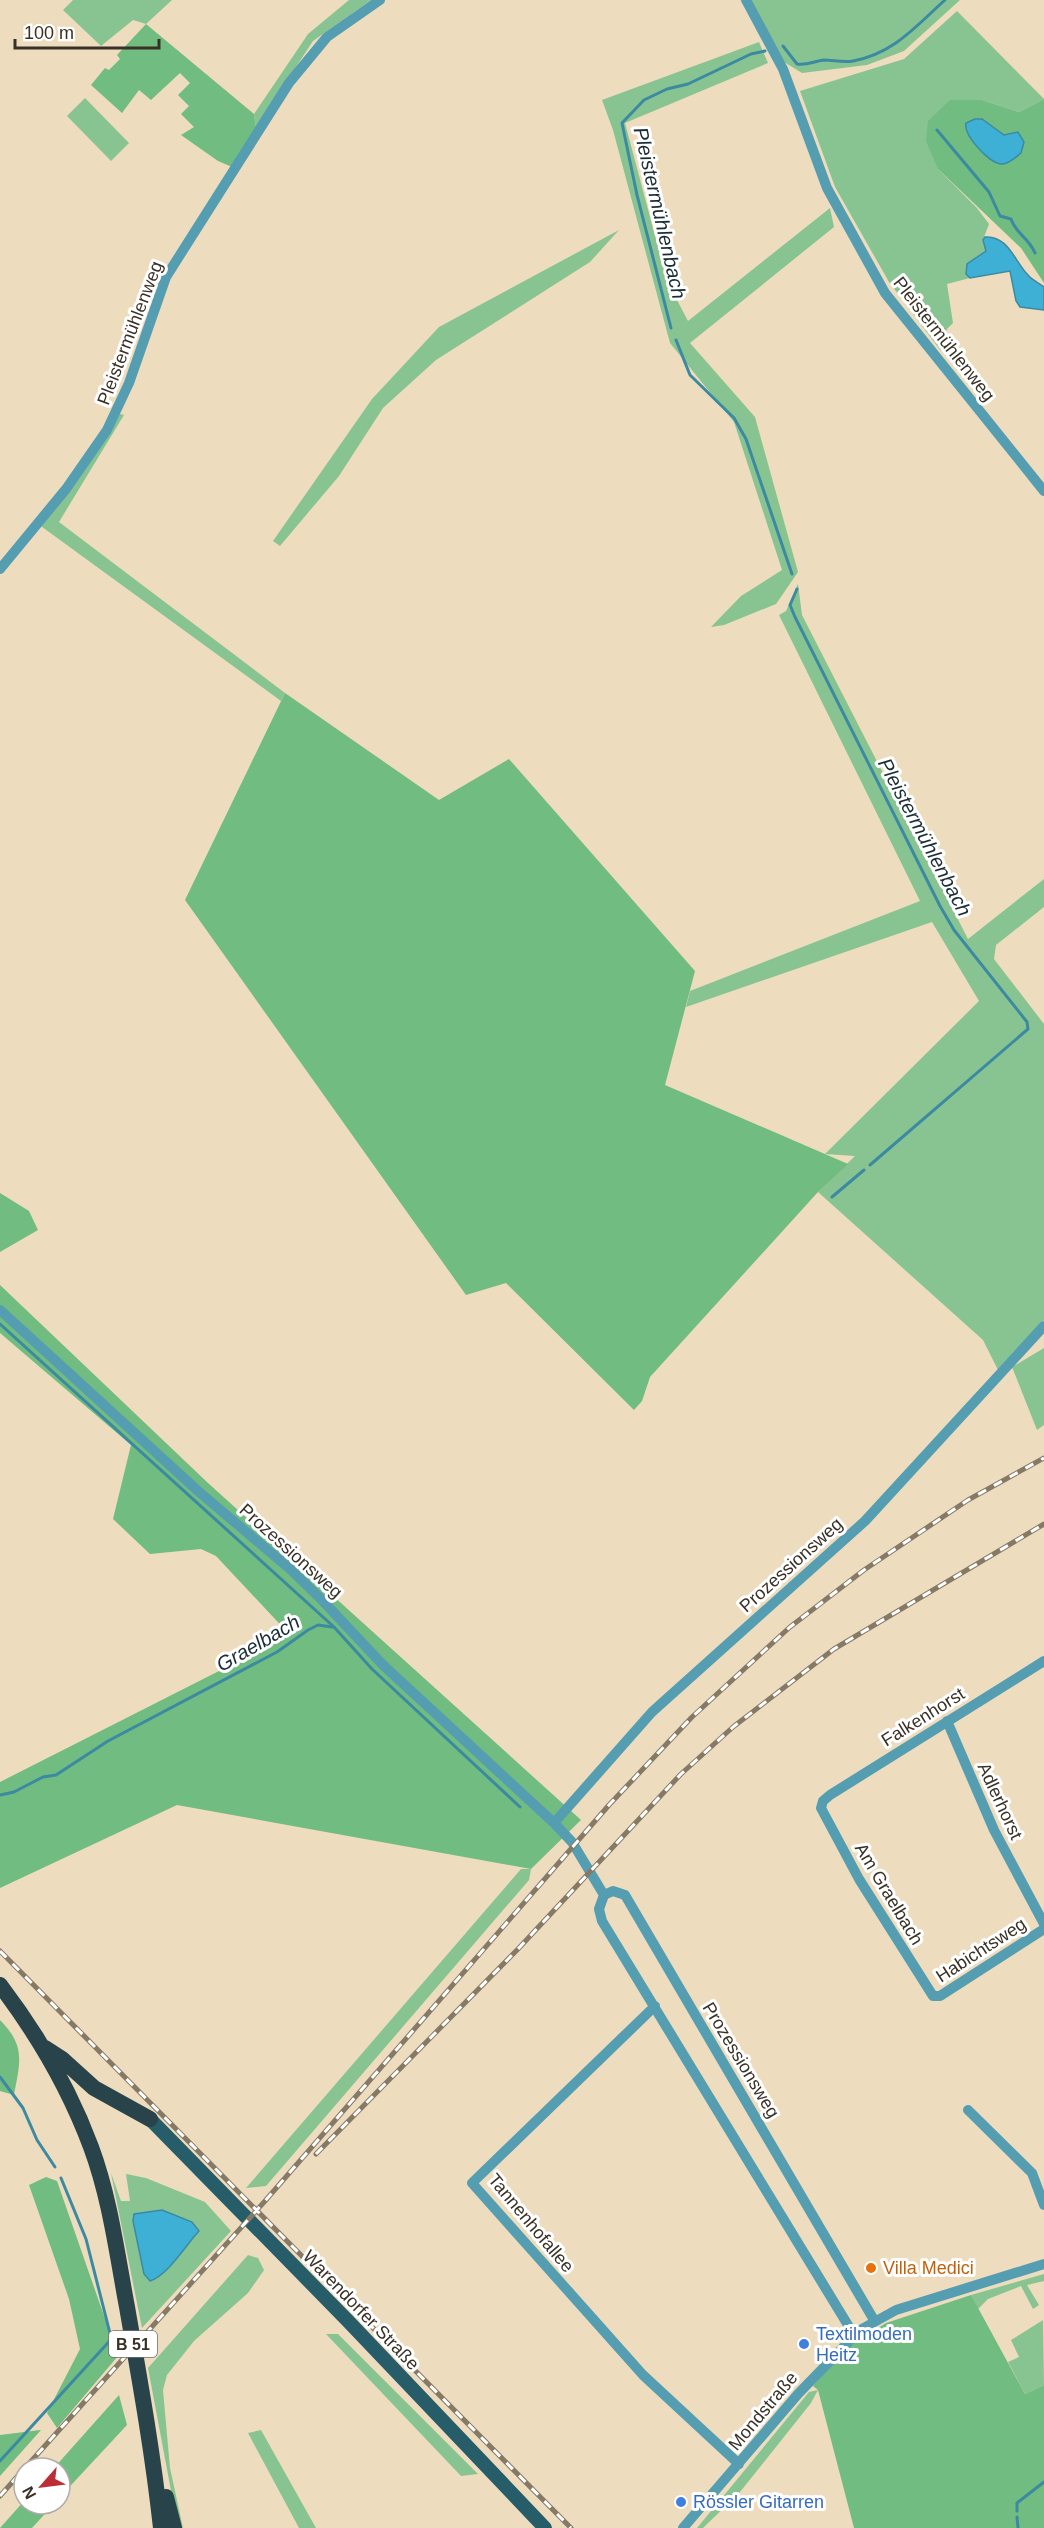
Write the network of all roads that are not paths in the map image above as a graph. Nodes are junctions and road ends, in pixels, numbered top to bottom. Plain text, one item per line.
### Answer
1 (380, 0) edge
2 (746, 0) edge
3 (1044, 491) edge
4 (0, 569) edge
5 (0, 1310) edge
6 (1044, 1326) edge
7 (1044, 1661) edge
8 (947, 1721) junction
9 (822, 1804) joint
10 (554, 1823) junction
11 (604, 1895) junction
12 (1044, 1926) edge
13 (0, 1985) edge
14 (935, 1997) joint
15 (655, 2006) junction
16 (45, 2048) junction
17 (968, 2110) dead end
18 (150, 2119) joint
19 (1044, 2205) edge
20 (1044, 2264) edge
21 (874, 2320) junction
22 (854, 2335) junction
23 (154, 2462) junction
24 (739, 2464) junction
25 (161, 2528) edge
26 (174, 2528) edge
27 (544, 2528) edge
28 (683, 2528) edge

1 - 4 street, Pleistermühlenweg
2 - 3 street, Pleistermühlenweg
5 - 10 street, Prozessionsweg
6 - 10 street, Prozessionsweg
7 - 8 street, Falkenhorst
8 - 9 street, Falkenhorst
8 - 12 street, Adlerhorst
9 - 14 street, Am Graelbach
10 - 11 street, Prozessionsweg
11 - 15 street
11 - 21 street, Prozessionsweg
12 - 14 street, Habichtsweg
13 - 16 highway, B 51
15 - 22 street
15 - 24 street, Tannenhofallee
16 - 18 highway
16 - 23 highway, B 51
17 - 19 street
18 - 27 main road, Warendorfer Straße
20 - 21 street, Mondstraße
21 - 22 street, Mondstraße
22 - 24 street, Mondstraße
23 - 25 highway, B 51
23 - 26 highway, B 51
24 - 28 street, Mondstraße

